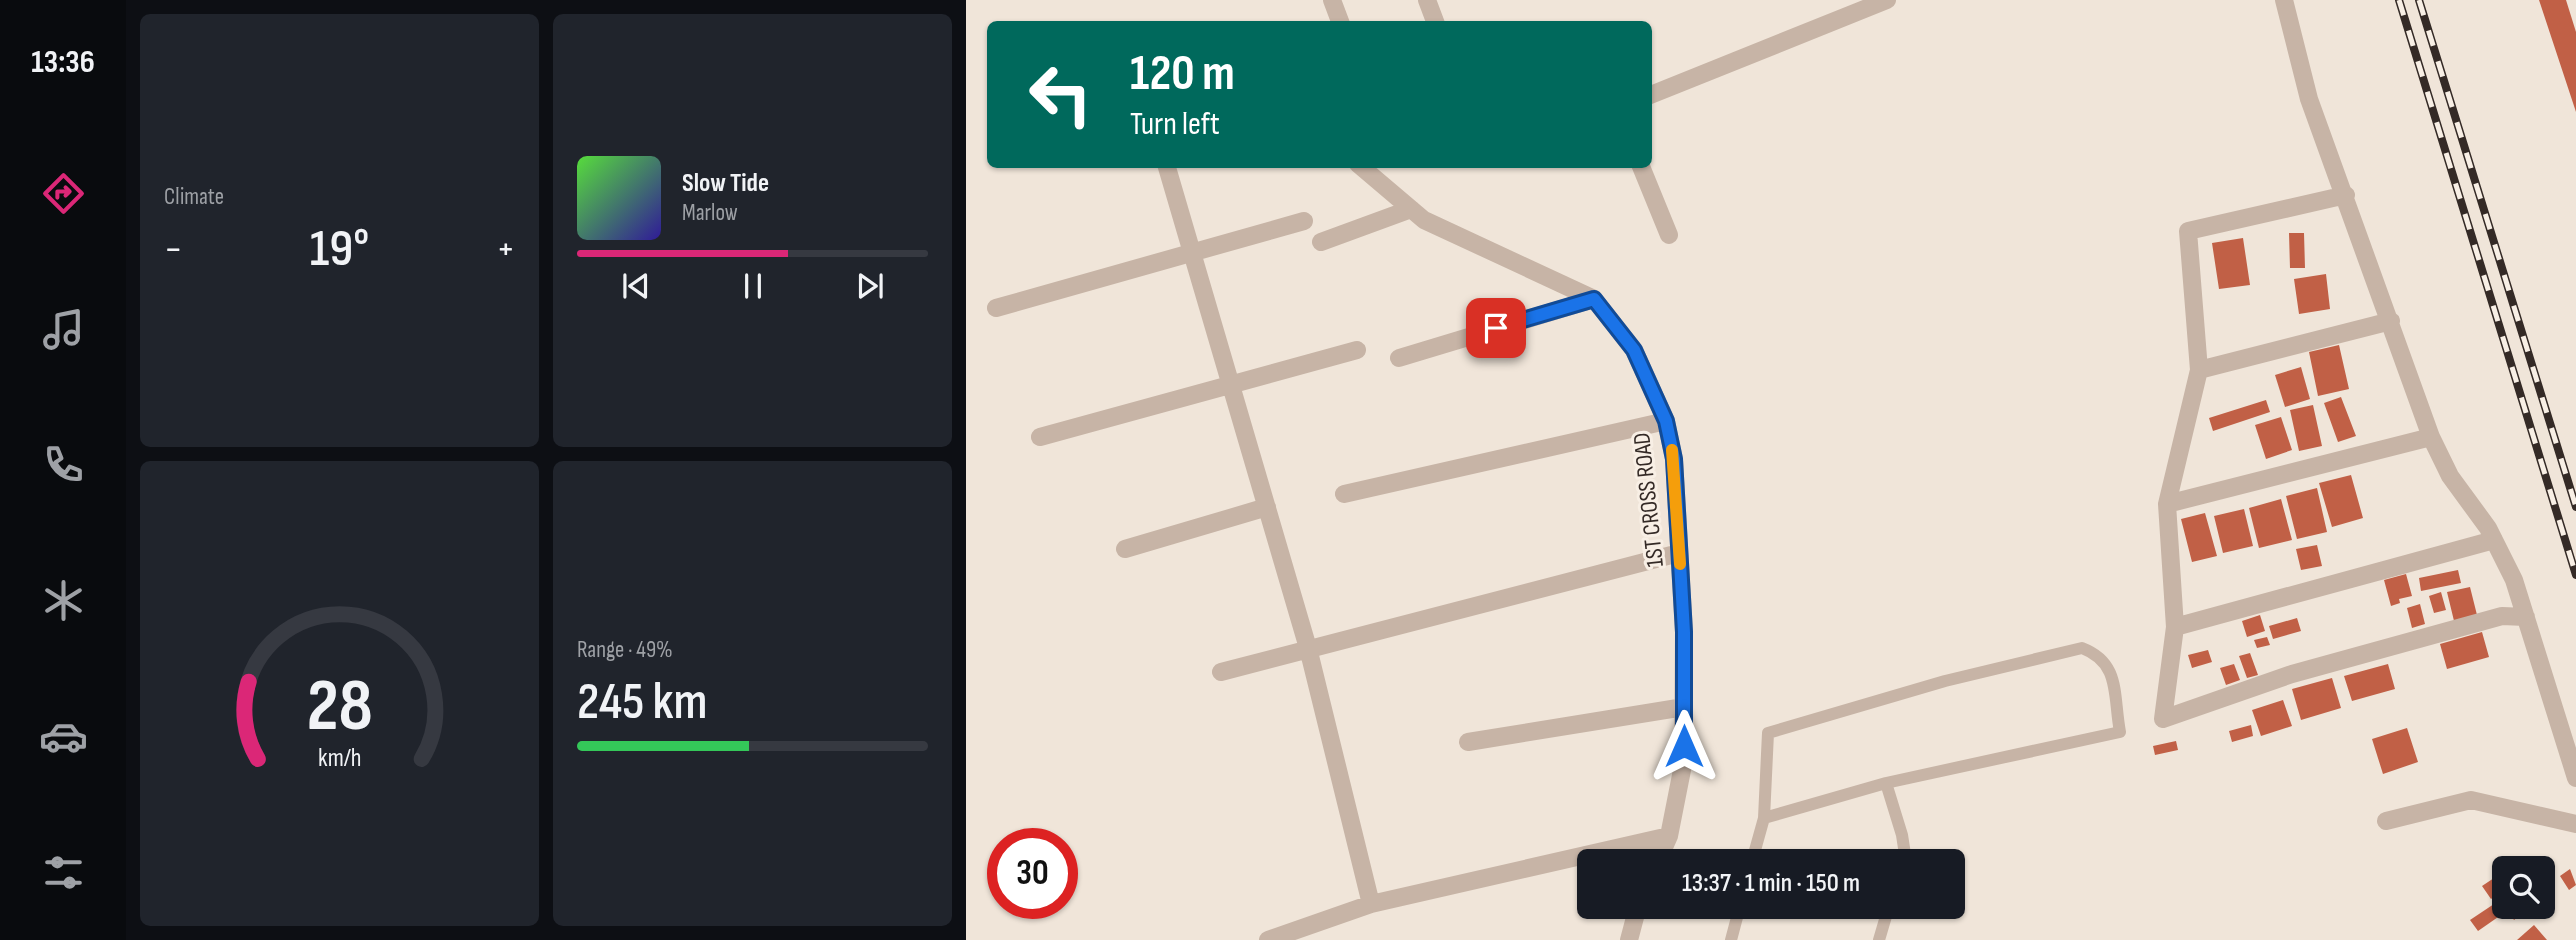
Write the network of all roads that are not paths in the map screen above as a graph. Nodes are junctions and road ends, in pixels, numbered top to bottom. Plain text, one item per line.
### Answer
1 (1332, 0) edge
2 (1427, 0) edge
3 (1887, 0) edge
4 (2284, 0) edge
5 (1340, 21) edge
6 (1435, 21) edge
7 (1652, 94) edge
8 (1167, 168) edge
9 (1363, 168) edge
10 (1642, 168) edge
11 (2346, 195) junction
12 (1411, 209) junction
13 (1304, 221) dead end
14 (1669, 235) dead end
15 (1321, 242) dead end
16 (1192, 253) junction
17 (1594, 299) junction
18 (996, 308) dead end
19 (2392, 321) junction
20 (1357, 350) dead end
21 (1399, 358) dead end
22 (2199, 370) junction
23 (1231, 384) junction
24 (1666, 421) junction
25 (1040, 437) dead end
26 (2431, 438) junction
27 (1343, 494) dead end
28 (2167, 504) junction
29 (1267, 507) junction
30 (2494, 540) junction
31 (1125, 549) dead end
32 (1679, 553) junction
33 (2526, 617) junction
34 (2175, 627) junction
35 (1308, 648) junction
36 (1221, 672) dead end
37 (1684, 707) junction
38 (1468, 743) dead end
39 (2576, 778) edge
40 (1886, 783) junction
41 (1764, 818) junction
42 (2386, 821) dead end
43 (2576, 824) edge
44 (1669, 836) junction
45 (1663, 849) edge
46 (1755, 849) edge
47 (1904, 849) edge
48 (1371, 904) junction
49 (1635, 919) edge
50 (1737, 919) edge
51 (1885, 919) edge
52 (1268, 940) edge
53 (1629, 940) edge
54 (1731, 940) edge
55 (1879, 940) edge

1 - 5 street
2 - 6 street
3 - 7 street
4 - 11 street
8 - 16 street
9 - 12 street, 1ST CROSS ROAD
10 - 14 street
11 - 19 street
11 - 22 street
12 - 15 street
12 - 17 street, 1ST CROSS ROAD
13 - 16 street
16 - 18 street
16 - 23 street
17 - 21 street
17 - 24 street, 1ST CROSS ROAD
19 - 22 street
19 - 26 street
20 - 23 street
22 - 28 street
23 - 25 street
23 - 29 street
24 - 27 street
24 - 32 street, 1ST CROSS ROAD
26 - 28 street
26 - 30 street
28 - 34 street
29 - 31 street
29 - 35 street
30 - 33 street
30 - 34 street
32 - 35 street
32 - 37 street, 1ST CROSS ROAD
33 - 34 street
33 - 39 street
35 - 36 street
35 - 48 street
37 - 38 street
37 - 44 street, 1ST CROSS ROAD
40 - 41 lane
40 - 41 lane
40 - 47 lane
41 - 46 lane
42 - 43 street
44 - 45 street, 1ST CROSS ROAD
44 - 48 street
48 - 52 street
49 - 53 street
50 - 54 lane
51 - 55 lane

